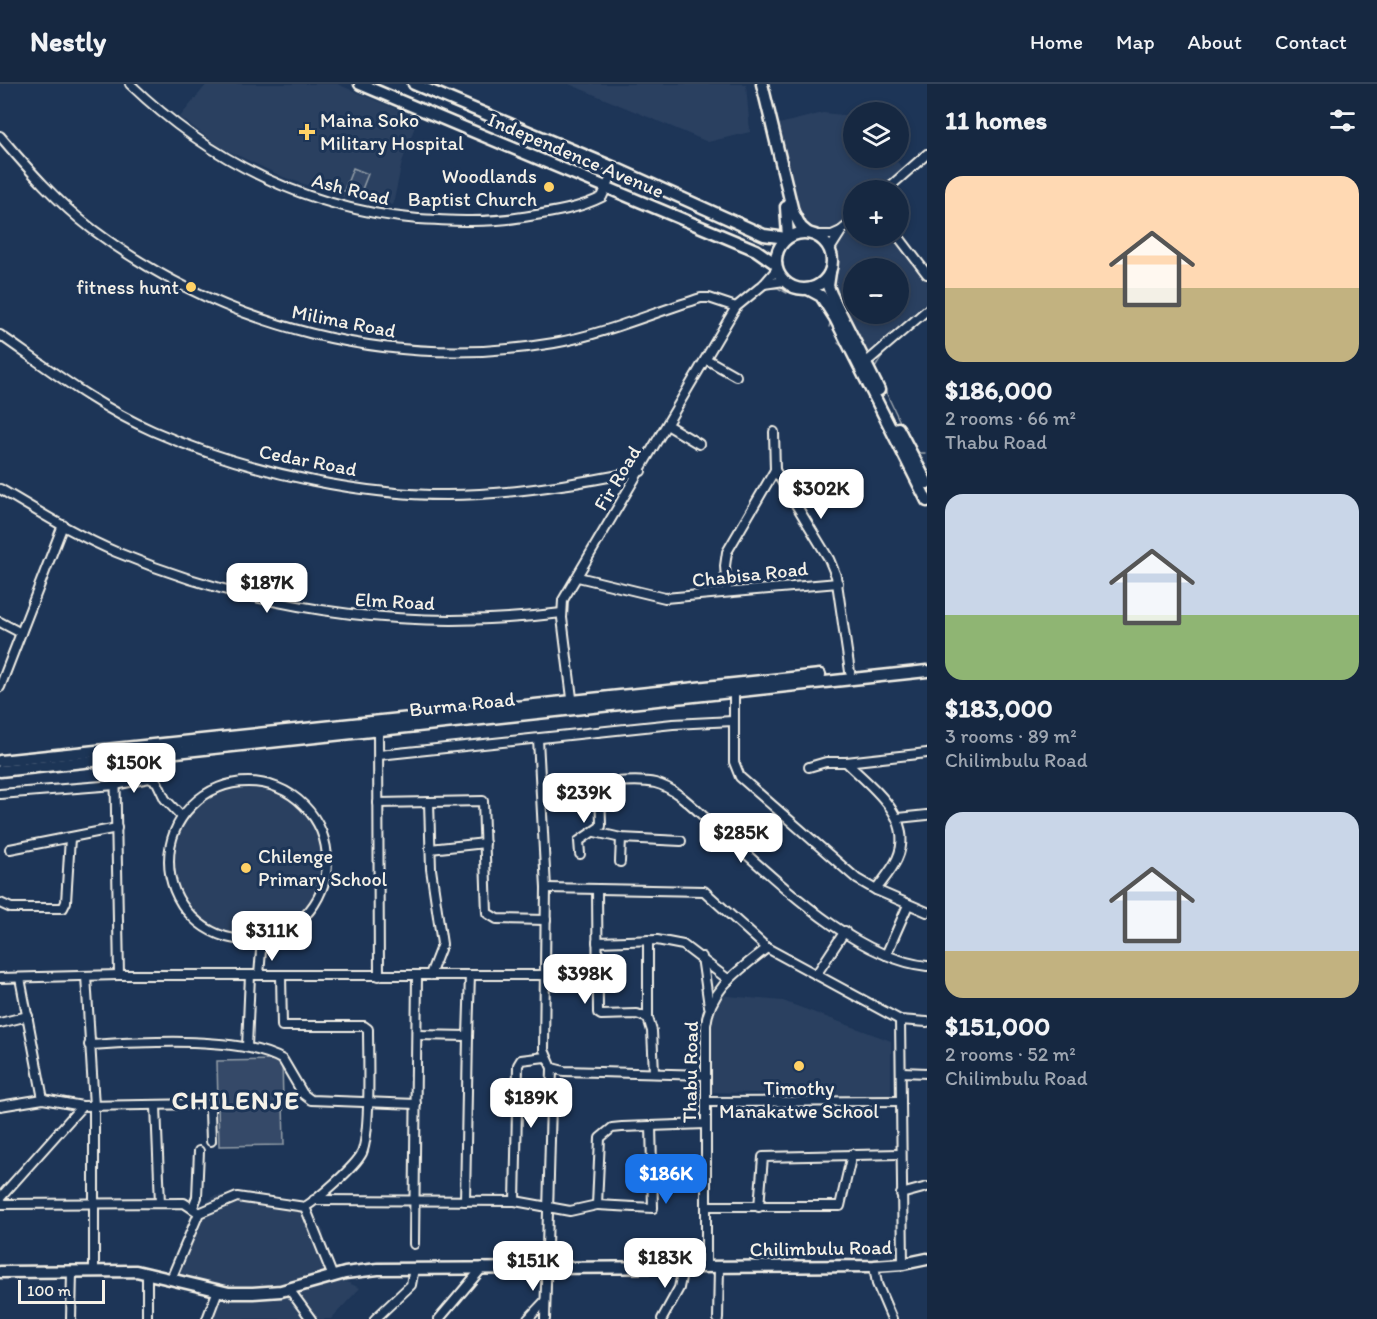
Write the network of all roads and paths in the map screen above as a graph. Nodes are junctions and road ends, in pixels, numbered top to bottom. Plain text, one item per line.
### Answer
1 (130, 84) edge
2 (360, 84) edge
3 (414, 84) edge
4 (760, 84) edge
5 (0, 136) edge
6 (927, 154) edge
7 (615, 168) junction
8 (897, 180) edge
9 (607, 187) junction
10 (631, 197) junction
11 (595, 201) junction
12 (842, 230) joint
13 (812, 233) junction
14 (787, 238) junction
15 (906, 246) edge
16 (830, 249) junction
17 (776, 266) junction
18 (830, 272) junction
19 (927, 274) edge
20 (784, 281) junction
21 (764, 284) junction
22 (808, 289) junction
23 (736, 308) junction
24 (927, 310) edge
25 (0, 335) edge
26 (706, 359) junction
27 (863, 365) junction
28 (736, 376) dead end
29 (667, 425) junction
30 (774, 432) dead end
31 (699, 444) dead end
32 (918, 464) edge
33 (775, 470) junction
34 (641, 471) junction
35 (927, 483) edge
36 (0, 489) edge
37 (927, 501) edge
38 (63, 525) junction
39 (578, 577) junction
40 (838, 583) junction
41 (727, 591) junction
42 (562, 613) junction
43 (0, 622) edge
44 (21, 633) junction
45 (927, 664) edge
46 (927, 671) edge
47 (850, 672) junction
48 (0, 687) edge
49 (734, 688) junction
50 (573, 706) junction
51 (733, 721) junction
52 (378, 731) junction
53 (538, 739) junction
54 (927, 753) edge
55 (379, 755) junction
56 (116, 759) junction
57 (0, 761) edge
58 (846, 762) junction
59 (808, 767) dead end
60 (0, 771) edge
61 (115, 785) junction
62 (600, 785) junction
63 (542, 792) junction
64 (0, 794) edge
65 (429, 802) junction
66 (378, 803) junction
67 (927, 815) edge
68 (182, 817) junction
69 (898, 818) junction
70 (117, 828) junction
71 (595, 832) junction
72 (70, 838) junction
73 (621, 838) junction
74 (681, 841) dead end
75 (485, 843) junction
76 (10, 849) dead end
77 (430, 849) junction
78 (580, 854) dead end
79 (620, 862) dead end
80 (546, 888) junction
81 (597, 890) junction
82 (876, 890) junction
83 (0, 903) edge
84 (908, 905) junction
85 (927, 912) edge
86 (546, 920) junction
87 (845, 932) junction
88 (262, 939) junction
89 (648, 940) junction
90 (597, 942) junction
91 (767, 948) junction
92 (886, 955) junction
93 (702, 957) junction
94 (927, 966) edge
95 (119, 975) junction
96 (255, 975) junction
97 (281, 975) junction
98 (417, 975) junction
99 (430, 975) junction
100 (470, 975) junction
101 (544, 975) junction
102 (816, 975) junction
103 (86, 976) junction
104 (378, 976) junction
105 (0, 978) edge
106 (20, 978) junction
107 (729, 980) junction
108 (709, 1007) junction
109 (28, 1016) junction
110 (648, 1018) junction
111 (900, 1020) junction
112 (927, 1022) edge
113 (0, 1023) edge
114 (417, 1035) junction
115 (468, 1036) junction
116 (89, 1045) junction
117 (247, 1047) junction
118 (545, 1057) junction
119 (552, 1068) junction
120 (654, 1072) junction
121 (902, 1072) junction
122 (927, 1073) edge
123 (706, 1075) junction
124 (43, 1098) junction
125 (901, 1101) junction
126 (367, 1102) junction
127 (706, 1102) junction
128 (416, 1104) junction
129 (0, 1106) edge
130 (81, 1106) junction
131 (94, 1106) junction
132 (156, 1106) junction
133 (705, 1124) junction
134 (651, 1126) junction
135 (211, 1141) dead end
136 (199, 1151) dead end
137 (852, 1154) junction
138 (900, 1154) junction
139 (927, 1187) edge
140 (901, 1194) junction
141 (0, 1198) edge
142 (314, 1200) junction
143 (465, 1201) junction
144 (515, 1201) junction
145 (413, 1202) junction
146 (160, 1203) junction
147 (0, 1204) edge
148 (95, 1204) junction
149 (549, 1205) junction
150 (597, 1205) junction
151 (706, 1206) junction
152 (305, 1207) junction
153 (759, 1207) junction
154 (196, 1210) junction
155 (414, 1244) dead end
156 (927, 1259) edge
157 (903, 1264) junction
158 (483, 1266) junction
159 (546, 1266) junction
160 (706, 1266) junction
161 (874, 1266) junction
162 (683, 1267) junction
163 (719, 1267) junction
164 (414, 1268) junction
165 (94, 1271) junction
166 (0, 1272) edge
167 (72, 1272) junction
168 (147, 1273) junction
169 (333, 1277) junction
170 (171, 1279) junction
171 (289, 1289) junction
172 (218, 1290) junction
173 (545, 1301) junction
174 (71, 1319) edge
175 (147, 1319) edge
176 (207, 1319) edge
177 (311, 1319) edge
178 (375, 1319) edge
179 (439, 1319) edge
180 (528, 1319) edge
181 (545, 1319) edge
182 (662, 1319) edge
183 (718, 1319) edge
184 (892, 1319) edge

1 - 11 street, Ash Road
2 - 9 main road, Independence Avenue
3 - 7 main road, Independence Avenue
4 - 13 main road
4 - 14 main road
5 - 23 street, Milima Road
6 - 8 street
7 - 9 street
7 - 14 main road, Independence Avenue
9 - 10 main road, Independence Avenue
9 - 11 street
10 - 11 street, Ash Road
10 - 17 main road, Independence Avenue
12 - 13 street
12 - 16 street
13 - 14 main road
13 - 16 main road
14 - 17 main road
15 - 19 street
16 - 18 main road
17 - 20 main road
17 - 21 street, Fir Road
18 - 22 main road
18 - 27 main road
20 - 21 street
20 - 22 main road
21 - 23 street, Fir Road
22 - 27 main road
23 - 26 street, Fir Road
24 - 27 street
25 - 34 street, Cedar Road
26 - 28 street
26 - 29 street, Fir Road
27 - 32 main road
29 - 31 street
29 - 34 street, Fir Road
30 - 33 street
32 - 35 main road
32 - 37 main road
33 - 40 street
33 - 41 street
34 - 39 street, Fir Road
36 - 38 street, Elm Road
38 - 42 street, Elm Road
38 - 44 street
39 - 41 street, Chabisa Road
39 - 42 street, Fir Road
40 - 41 street, Chabisa Road
40 - 47 street
42 - 50 street, Fir Road
43 - 44 street
44 - 48 street
45 - 47 main road, Burma Road
46 - 49 main road, Burma Road
47 - 49 main road, Burma Road
49 - 50 main road, Burma Road
49 - 51 street
50 - 52 main road, Burma Road
50 - 57 main road, Burma Road
51 - 53 street
51 - 82 street
52 - 55 street
52 - 56 main road, Burma Road
53 - 55 street
53 - 63 street
54 - 58 street
55 - 66 street
56 - 60 main road, Burma Road
56 - 61 street
58 - 59 street
58 - 69 street
61 - 64 street
61 - 68 street
61 - 70 street
62 - 63 street
62 - 71 street
62 - 87 street
63 - 80 street
65 - 66 street
65 - 75 street
65 - 77 street
66 - 104 street
67 - 69 street
68 - 88 street
68 - 88 street
69 - 82 street
70 - 72 street
70 - 95 street
71 - 73 street
71 - 78 street
72 - 76 street
72 - 83 street
73 - 74 street
73 - 79 street
75 - 77 street
75 - 86 street
77 - 99 street
80 - 81 street
80 - 86 street
81 - 90 street
81 - 91 street
82 - 84 street
84 - 85 street
84 - 92 street
86 - 101 street
87 - 92 street
87 - 102 street
88 - 96 street
89 - 90 street
89 - 93 street
89 - 110 street
90 - 110 street
91 - 102 street
91 - 107 street, Thabu Road
92 - 94 street
93 - 107 street
93 - 108 street
95 - 96 street
95 - 103 street
96 - 97 street
96 - 117 street
97 - 104 street
97 - 126 street
98 - 99 street
98 - 104 street
98 - 114 street
99 - 100 street
100 - 101 street
100 - 115 street
101 - 118 street
102 - 111 street
103 - 106 street
103 - 116 street
105 - 106 street
106 - 109 street
107 - 108 street, Thabu Road
108 - 123 street, Thabu Road
109 - 113 street
109 - 124 street
110 - 120 street
111 - 112 street
111 - 121 street
114 - 115 street
114 - 128 street
115 - 143 street
116 - 117 street
116 - 131 street
117 - 126 street
118 - 119 street
118 - 144 street
119 - 120 street
119 - 149 street
120 - 123 street
121 - 122 street
121 - 125 street
123 - 127 street, Thabu Road
124 - 129 street
124 - 130 street
125 - 127 street
125 - 138 street
126 - 128 street
126 - 142 street
127 - 133 street, Thabu Road
128 - 145 street
130 - 131 street
130 - 141 street
131 - 132 street
131 - 148 street
132 - 135 street
132 - 146 street
133 - 134 street
133 - 151 street, Thabu Road
134 - 150 street
134 - 150 street
136 - 154 street
137 - 138 street
137 - 153 street
137 - 153 street
138 - 140 street
139 - 140 street
140 - 157 street
142 - 145 street
142 - 152 street
143 - 144 street
143 - 145 street
144 - 149 street
145 - 155 street
146 - 148 street
146 - 154 street
147 - 148 street
148 - 165 street
149 - 150 street
149 - 159 street
151 - 153 street
151 - 160 street, Thabu Road
152 - 154 street
152 - 169 street
154 - 170 street
156 - 157 main road, Chilimbulu Road
157 - 161 main road, Chilimbulu Road
158 - 159 main road, Chilimbulu Road
158 - 164 main road, Chilimbulu Road
158 - 179 street
159 - 162 main road, Chilimbulu Road
159 - 173 street
160 - 162 main road, Chilimbulu Road
160 - 163 main road, Chilimbulu Road
161 - 163 main road, Chilimbulu Road
161 - 184 street
162 - 182 street
163 - 183 street
164 - 169 main road, Chilimbulu Road
164 - 178 street
165 - 167 main road, Chilimbulu Road
165 - 168 main road, Chilimbulu Road
166 - 167 main road, Chilimbulu Road
167 - 174 street
168 - 170 main road, Chilimbulu Road
168 - 175 street
169 - 171 main road, Chilimbulu Road
170 - 172 main road, Chilimbulu Road
171 - 172 main road, Chilimbulu Road
171 - 177 street
172 - 176 street
173 - 180 street
173 - 181 street

